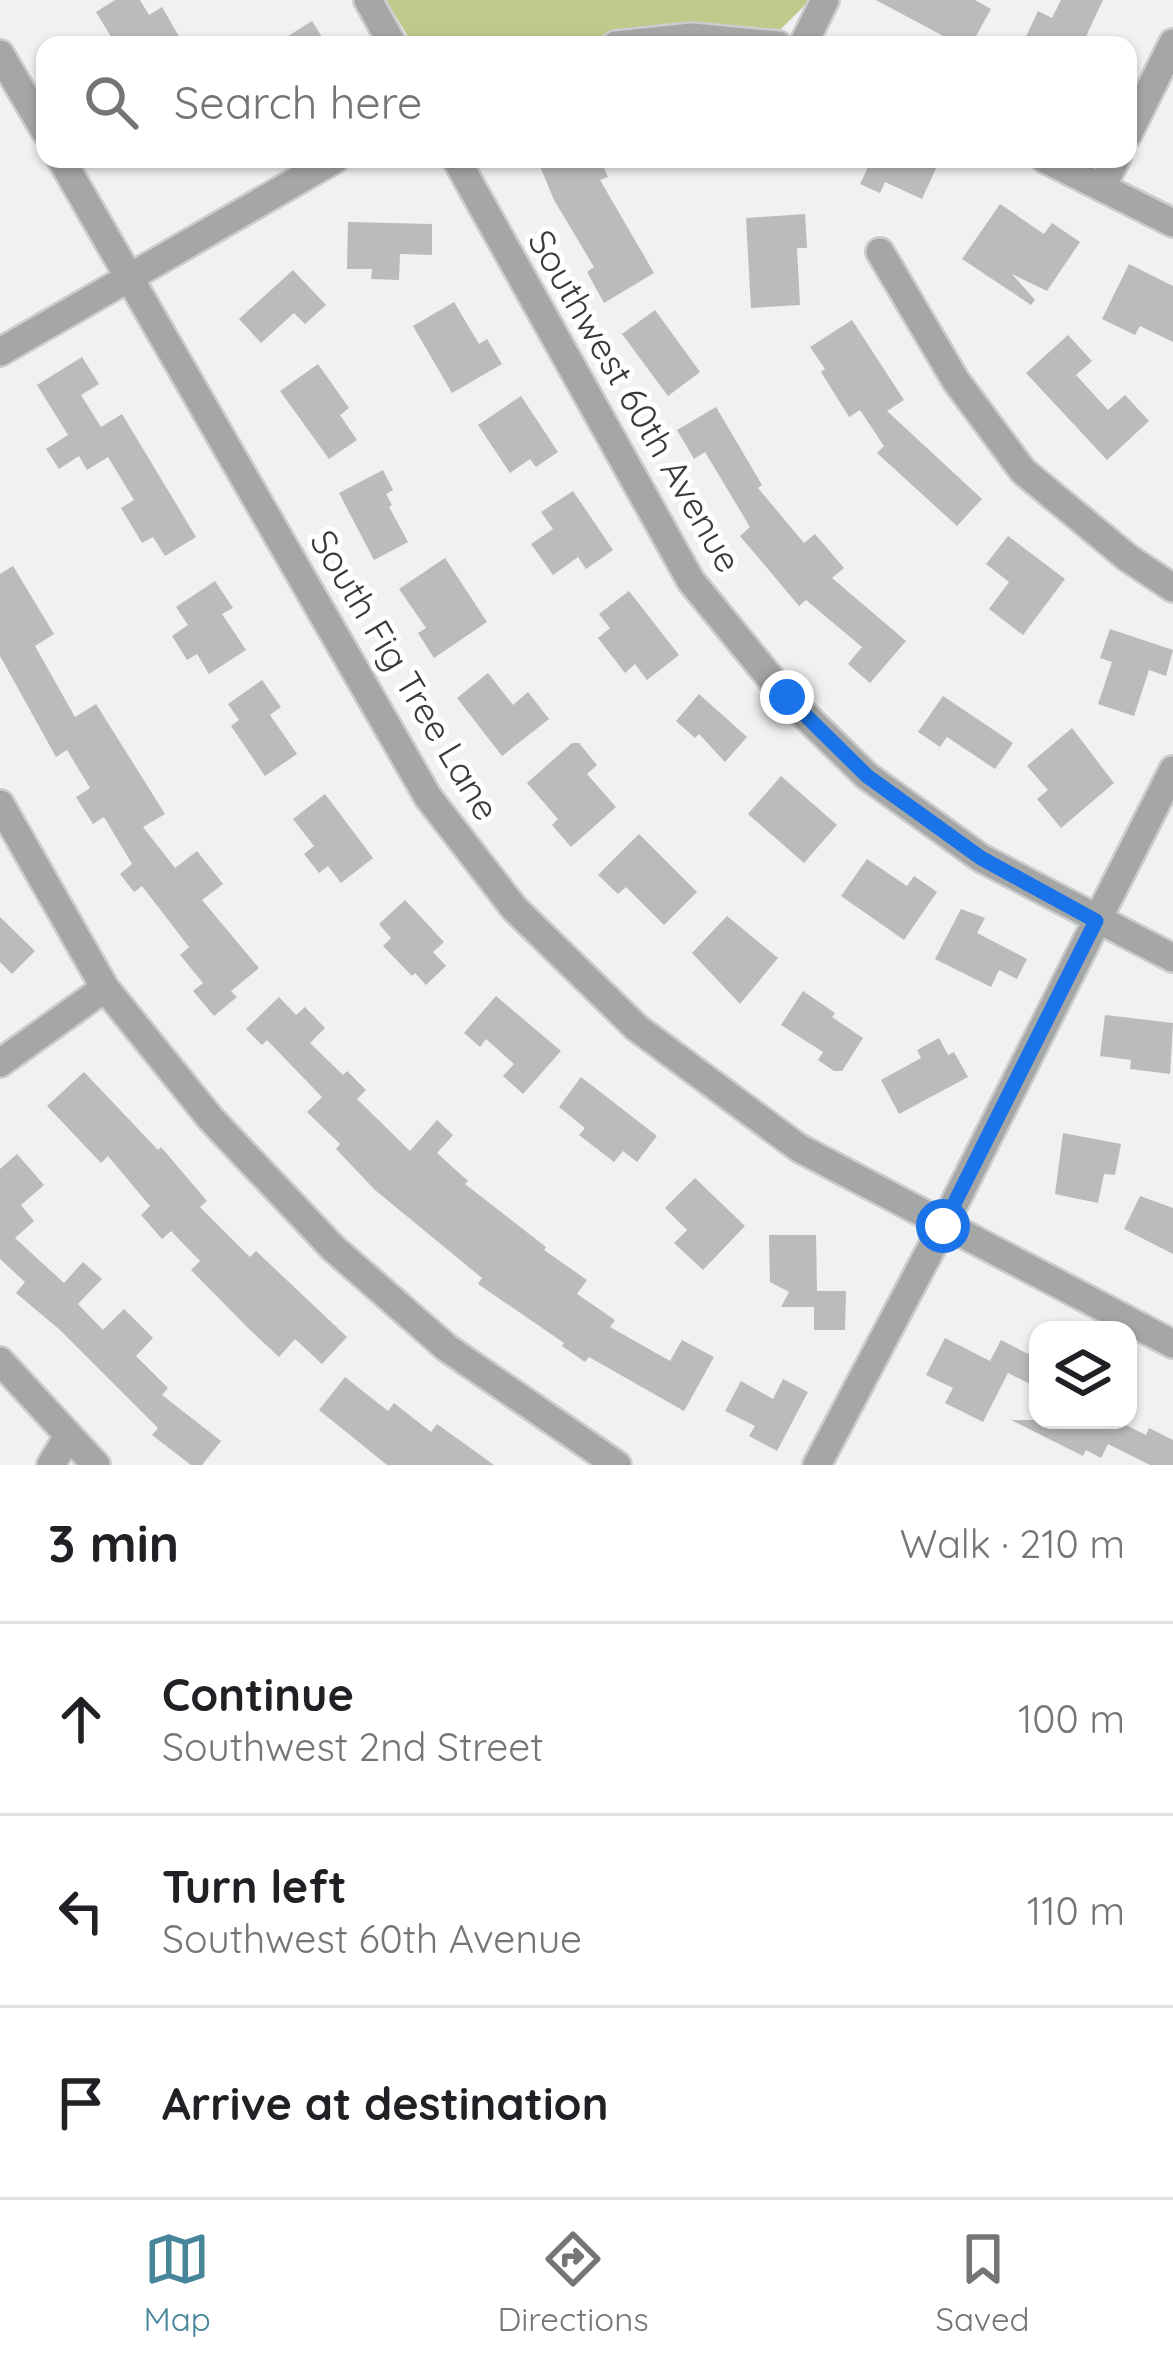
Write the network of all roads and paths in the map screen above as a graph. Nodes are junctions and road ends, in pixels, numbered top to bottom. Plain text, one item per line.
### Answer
1 (368, 0) edge
2 (825, 0) edge
3 (388, 36) edge
4 (807, 36) edge
5 (1173, 43) edge
6 (0, 54) edge
7 (36, 116) edge
8 (1137, 116) edge
9 (67, 168) edge
10 (319, 168) edge
11 (461, 168) edge
12 (1063, 168) edge
13 (1112, 168) edge
14 (1102, 187) junction
15 (1173, 223) edge
16 (880, 252) dead end
17 (130, 277) junction
18 (0, 352) edge
19 (1173, 588) edge
20 (1173, 770) edge
21 (0, 804) edge
22 (1096, 921) junction
23 (1173, 958) edge
24 (105, 988) junction
25 (0, 1064) edge
26 (943, 1226) junction
27 (1173, 1344) edge
28 (0, 1361) edge
29 (67, 1438) junction
30 (51, 1465) edge
31 (96, 1465) edge
32 (617, 1465) edge
33 (817, 1465) edge

1 - 3 street
2 - 4 street
5 - 8 street
6 - 7 street
9 - 17 street, South Fig Tree Lane
10 - 17 street
11 - 22 street, Southwest 60th Avenue
12 - 14 street
13 - 14 street
14 - 15 street
16 - 19 street
17 - 18 street
17 - 26 street, South Fig Tree Lane
20 - 22 street
21 - 24 street
22 - 23 street, Southwest 60th Avenue
22 - 26 street
24 - 25 street
24 - 32 street
26 - 27 street, South Fig Tree Lane
26 - 33 street
28 - 29 street
29 - 30 street
29 - 31 street

